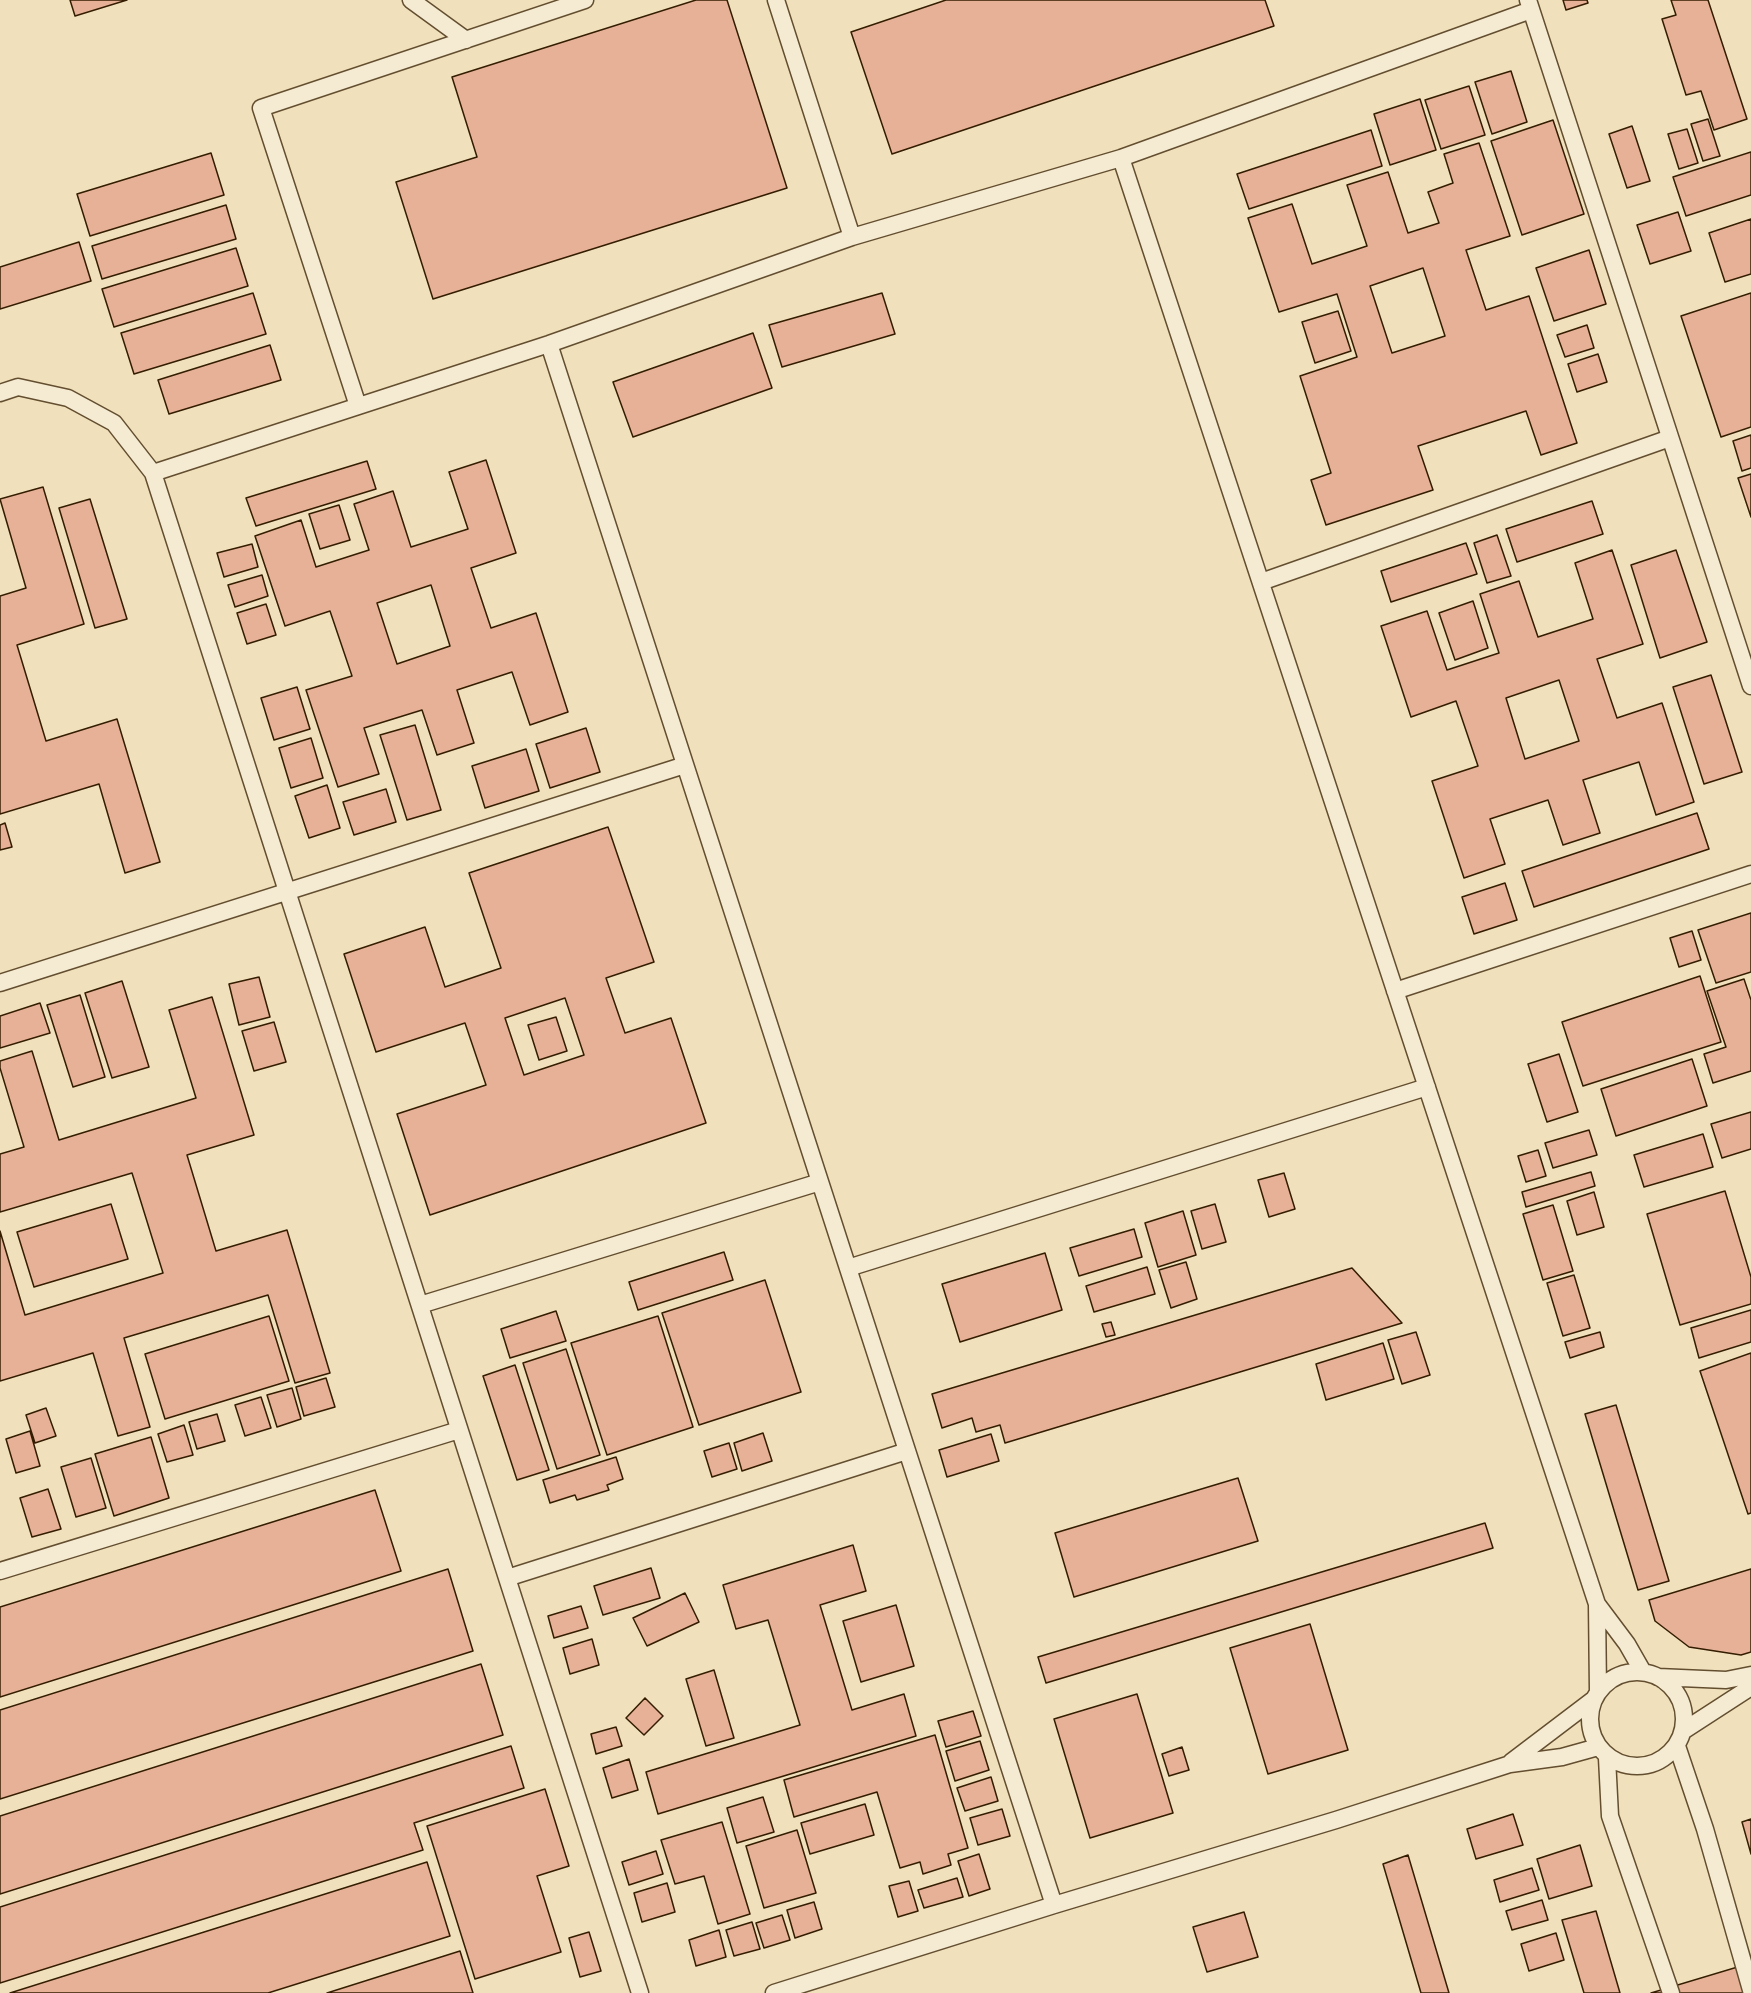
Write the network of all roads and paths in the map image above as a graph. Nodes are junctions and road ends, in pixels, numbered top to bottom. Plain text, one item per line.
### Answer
1 (411, 0) edge
2 (585, 0) edge
3 (776, 0) edge
4 (1530, 5) edge
5 (466, 40) junction
6 (1121, 158) junction
7 (852, 237) junction
8 (549, 344) junction
9 (0, 393) edge
10 (358, 406) junction
11 (1670, 438) junction
12 (153, 473) junction
13 (1261, 582) junction
14 (1751, 686) edge
15 (685, 765) junction
16 (1751, 874) edge
17 (287, 893) junction
18 (0, 983) edge
19 (1395, 991) junction
20 (1426, 1087) junction
21 (820, 1182) junction
22 (848, 1268) junction
23 (420, 1305) junction
24 (459, 1430) junction
25 (907, 1451) junction
26 (0, 1571) edge
27 (507, 1578) junction
28 (1597, 1604) junction
29 (1650, 1675) junction
30 (1751, 1675) edge
31 (1751, 1687) edge
32 (1596, 1695) junction
33 (1680, 1738) junction
34 (1603, 1752) junction
35 (1510, 1764) junction
36 (1054, 1905) junction
37 (1751, 1990) edge
38 (640, 1993) edge
39 (774, 1993) edge
40 (1671, 1993) edge

1 - 5 lane
2 - 5 lane
3 - 7 lane
4 - 6 lane
4 - 11 lane
5 - 10 lane
6 - 7 lane
6 - 13 lane
7 - 8 lane
8 - 10 lane
8 - 15 lane
9 - 12 lane
10 - 12 lane
11 - 13 lane
11 - 14 lane
12 - 17 lane
13 - 19 lane
15 - 17 lane
15 - 21 lane
16 - 19 lane
17 - 18 lane
17 - 23 lane
19 - 20 lane
20 - 22 lane
20 - 28 lane
21 - 22 lane
21 - 23 lane
22 - 25 lane
23 - 24 lane
24 - 26 lane
24 - 27 lane
25 - 27 lane
25 - 36 lane
27 - 38 lane
28 - 29 lane
28 - 32 lane
29 - 30 lane
29 - 32 lane
29 - 33 lane
31 - 33 lane
32 - 34 lane
32 - 35 lane
33 - 34 lane
33 - 37 lane
34 - 35 lane
34 - 40 lane
35 - 36 lane
36 - 39 lane

